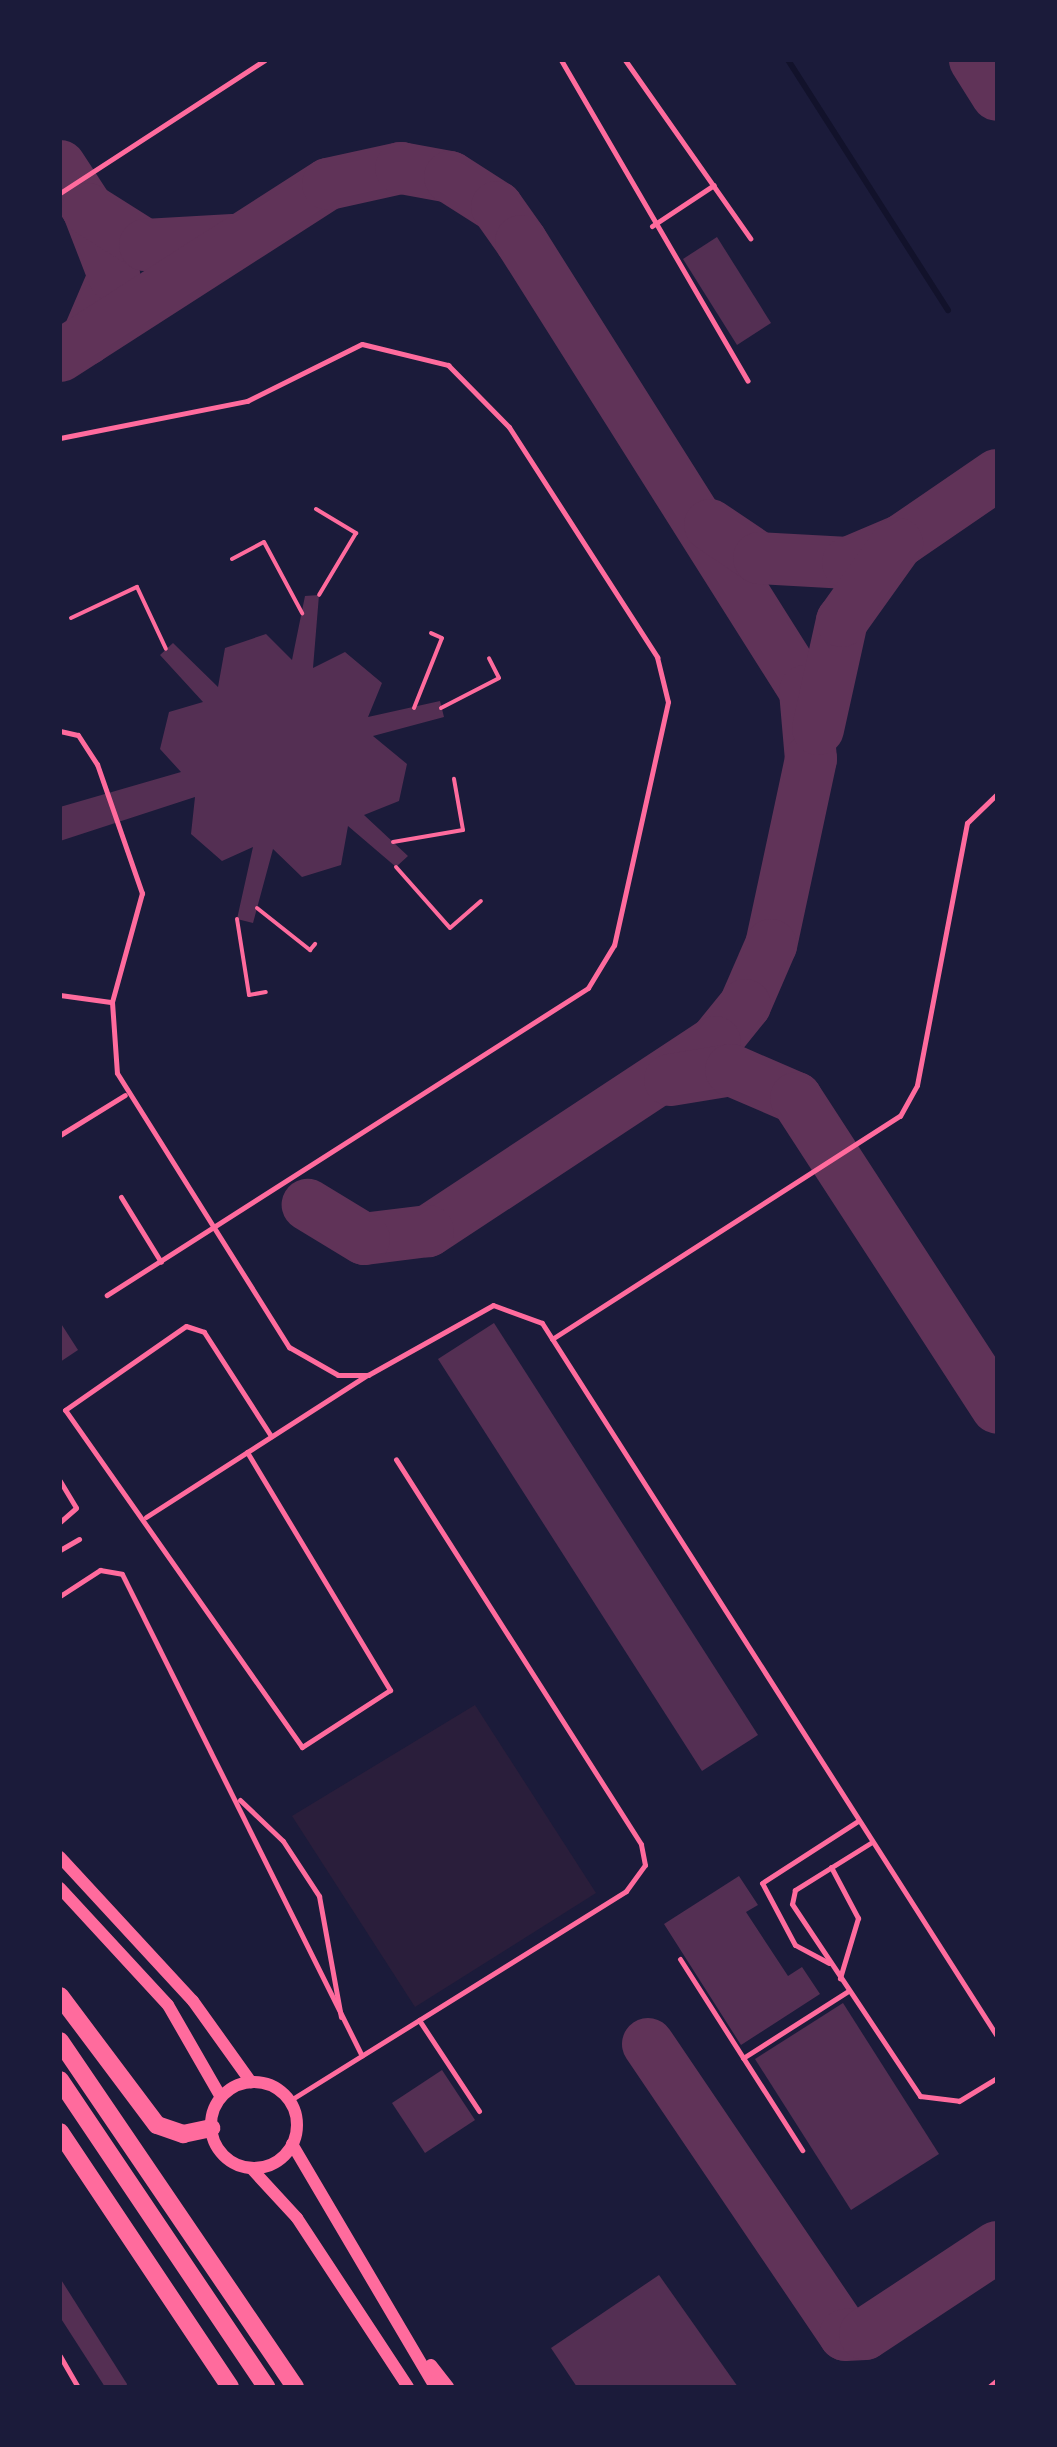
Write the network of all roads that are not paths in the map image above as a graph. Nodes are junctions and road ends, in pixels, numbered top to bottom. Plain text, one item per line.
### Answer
1 (265, 60) edge
2 (561, 60) edge
3 (625, 60) edge
4 (714, 185) junction
5 (60, 192) edge
6 (652, 226) junction
7 (750, 238) dead end
8 (748, 381) dead end
9 (60, 438) edge
10 (60, 731) edge
11 (997, 794) edge
12 (60, 995) edge
13 (112, 1002) junction
14 (126, 1094) junction
15 (60, 1135) edge
16 (121, 1197) dead end
17 (212, 1231) junction
18 (161, 1262) junction
19 (106, 1295) dead end
20 (552, 1339) junction
21 (368, 1374) junction
22 (271, 1436) junction
23 (247, 1452) junction
24 (396, 1459) dead end
25 (60, 1481) edge
26 (146, 1517) junction
27 (60, 1522) edge
28 (79, 1539) dead end
29 (60, 1550) edge
30 (60, 1596) edge
31 (236, 1796) junction
32 (858, 1820) junction
33 (872, 1842) junction
34 (60, 1857) edge
35 (831, 1867) junction
36 (60, 1888) edge
37 (131, 1932) junction
38 (115, 1946) junction
39 (680, 1959) dead end
40 (830, 1963) junction
41 (840, 1979) junction
42 (848, 1991) junction
43 (60, 1996) edge
44 (342, 2020) junction
45 (420, 2020) junction
46 (997, 2036) edge
47 (60, 2041) edge
48 (362, 2056) junction
49 (743, 2058) junction
50 (997, 2078) edge
51 (60, 2080) edge
52 (251, 2082) junction
53 (222, 2097) junction
54 (289, 2101) junction
55 (479, 2111) dead end
56 (211, 2128) junction
57 (60, 2132) edge
58 (292, 2144) junction
59 (802, 2150) dead end
60 (60, 2153) edge
61 (84, 2166) junction
62 (251, 2168) junction
63 (415, 2345) junction
64 (60, 2356) edge
65 (997, 2380) edge
66 (78, 2387) edge
67 (230, 2387) edge
68 (266, 2387) edge
69 (295, 2387) edge
70 (408, 2387) edge
71 (435, 2387) edge
72 (448, 2387) edge
73 (990, 2387) edge

1 - 5 lane
2 - 6 lane
3 - 4 lane
4 - 6 lane
4 - 7 lane
6 - 8 lane
9 - 17 lane
10 - 13 lane
11 - 20 lane
12 - 13 lane
13 - 14 lane
14 - 15 lane
14 - 17 lane
16 - 18 lane
17 - 18 lane
17 - 21 lane
18 - 19 lane
20 - 21 lane
20 - 32 lane
21 - 22 lane
22 - 23 lane
22 - 26 lane
23 - 26 lane
23 - 26 lane
24 - 45 lane
25 - 27 lane
28 - 29 lane
30 - 31 lane
31 - 44 lane
31 - 44 lane
32 - 33 lane
32 - 40 lane
33 - 35 lane
33 - 46 lane
34 - 37 street
35 - 40 lane
35 - 41 lane
36 - 38 street
37 - 38 street
37 - 52 street
38 - 53 street
39 - 49 lane
40 - 41 lane
41 - 42 lane
42 - 49 lane
42 - 50 lane
43 - 56 highway
44 - 48 lane
45 - 48 lane
45 - 55 lane
47 - 69 highway
48 - 54 lane
49 - 59 lane
51 - 68 highway
52 - 53 street
52 - 54 street
53 - 56 street
54 - 58 street
56 - 62 street
57 - 61 highway
58 - 62 street
58 - 63 street
60 - 61 lane
61 - 67 highway
62 - 70 street
63 - 71 street
63 - 72 street
64 - 66 lane
65 - 73 lane

